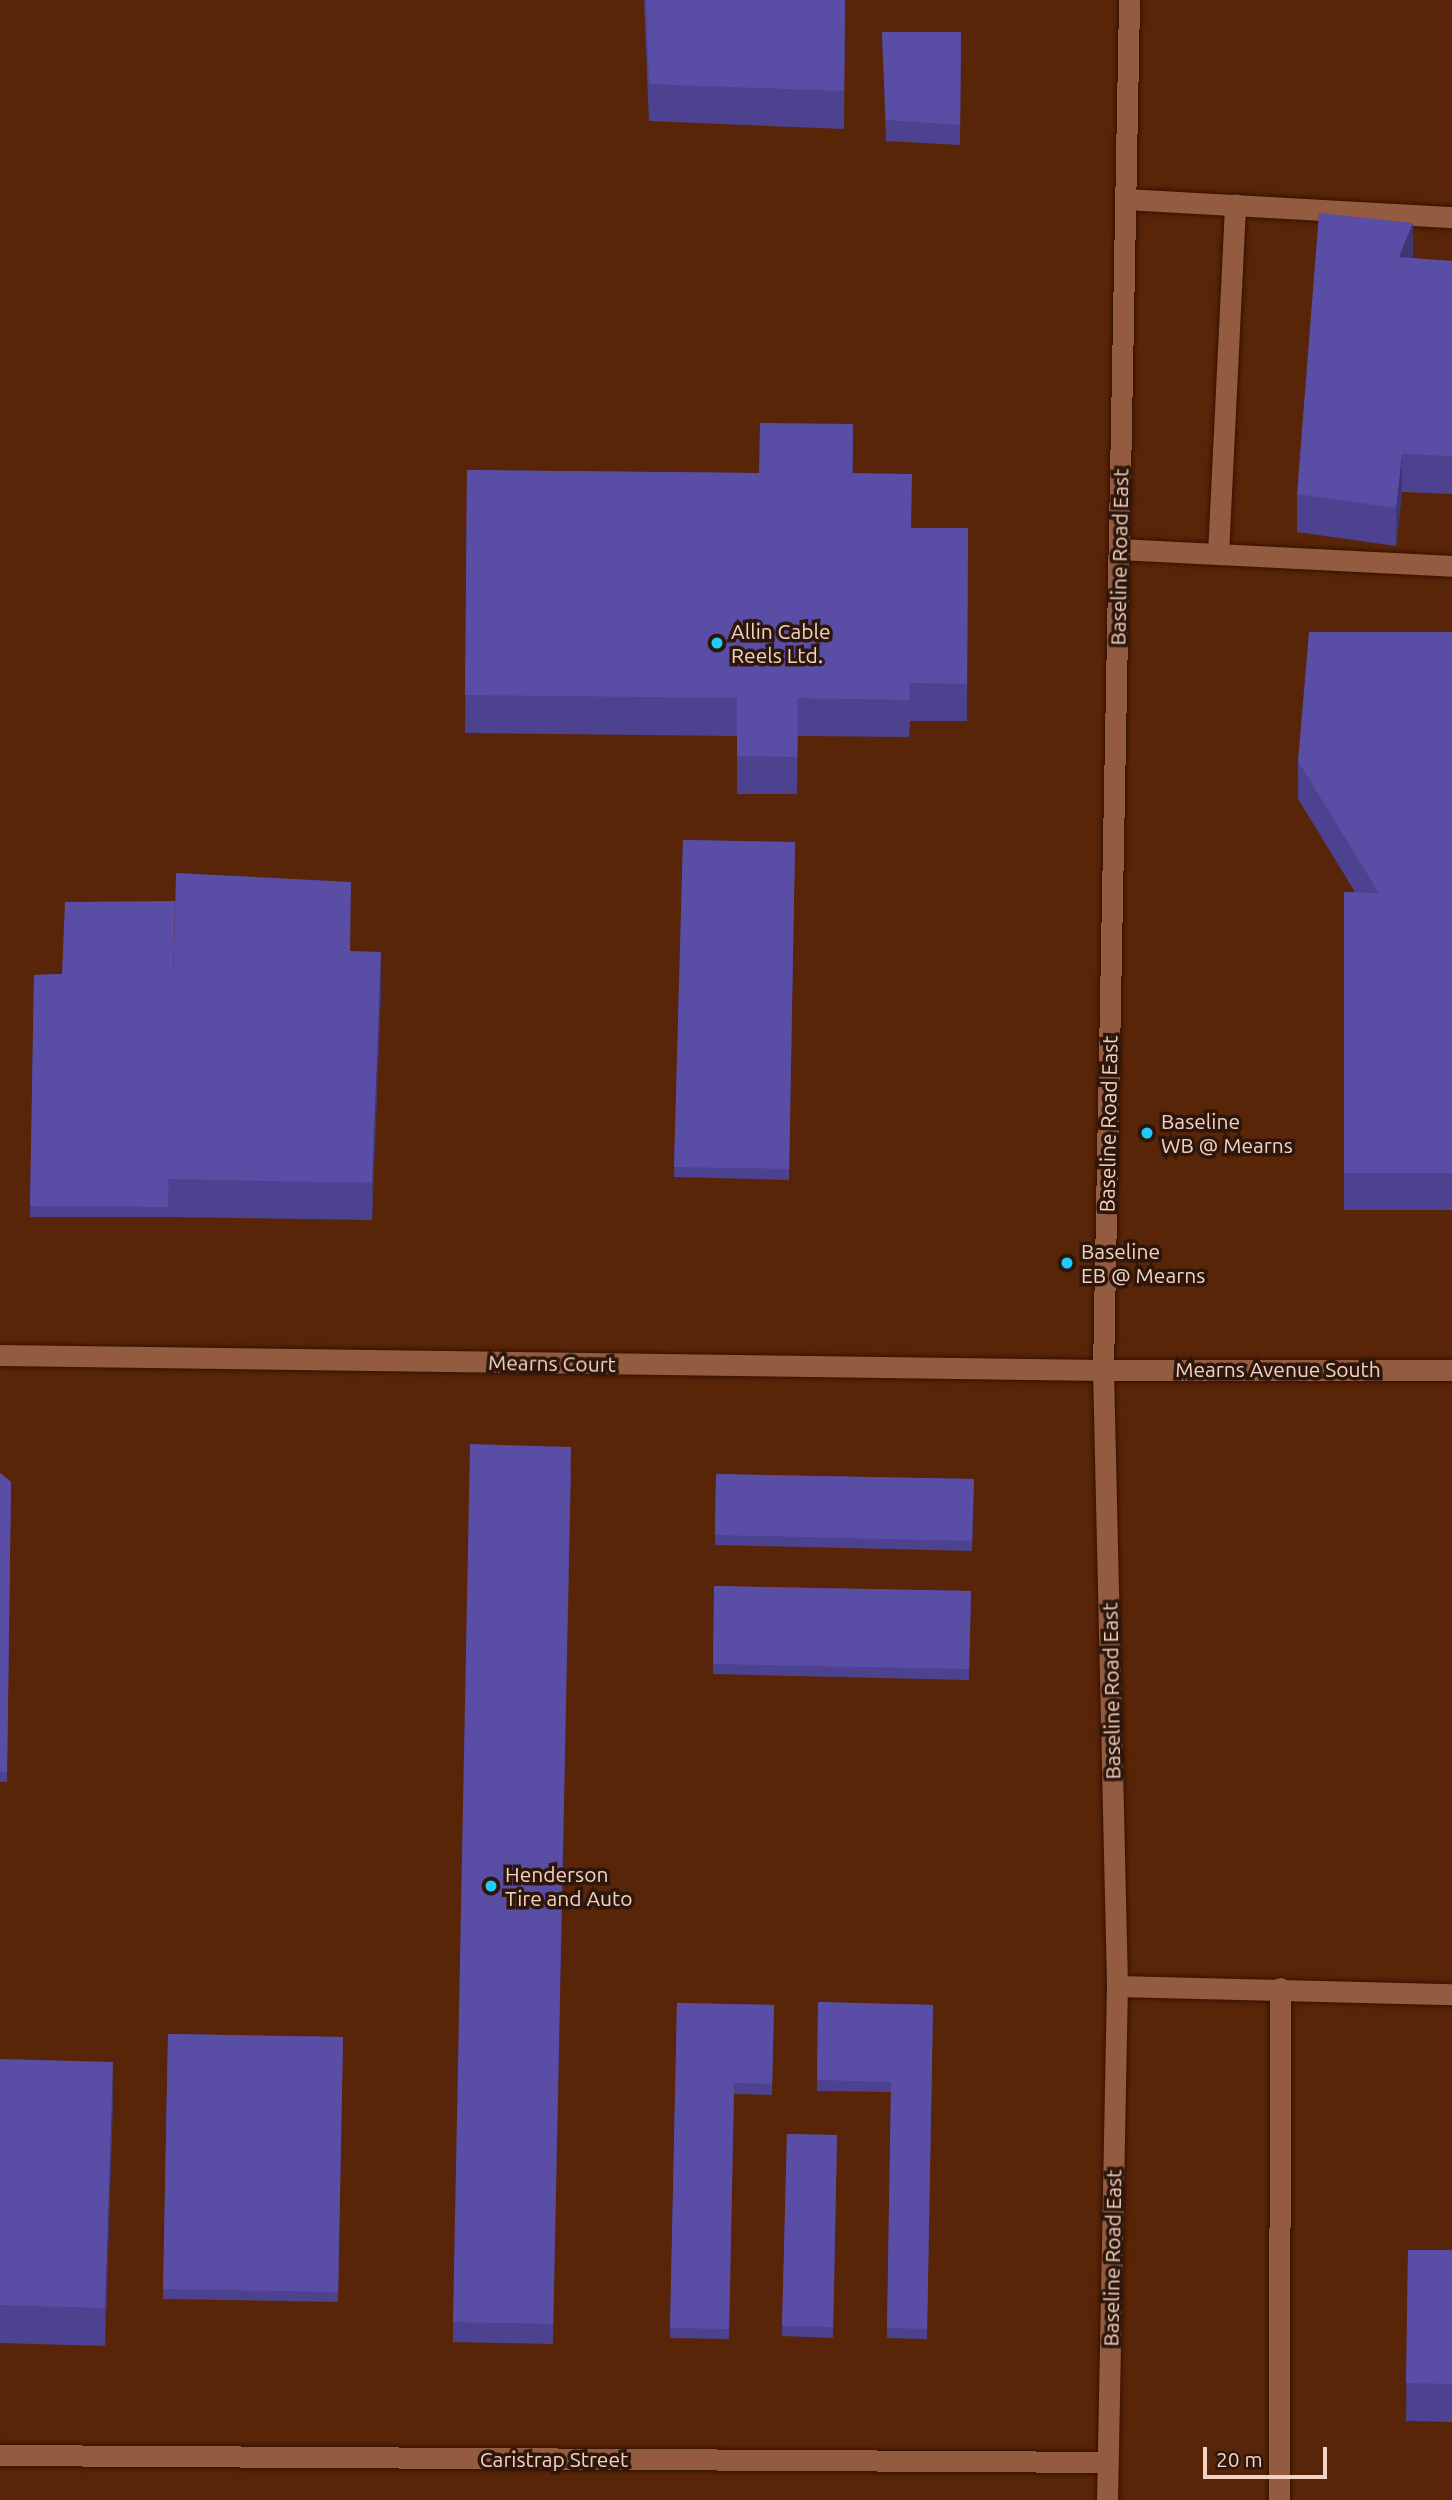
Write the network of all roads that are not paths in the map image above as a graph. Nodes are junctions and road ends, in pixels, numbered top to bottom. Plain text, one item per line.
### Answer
1 (1129, 0) edge
2 (1126, 199) junction
3 (1235, 204) junction
4 (1452, 216) edge
5 (1119, 549) junction
6 (1217, 554) junction
7 (1452, 566) edge
8 (0, 1355) edge
9 (1103, 1370) junction
10 (1452, 1370) edge
11 (1117, 1986) junction
12 (1280, 1989) junction
13 (1452, 1994) edge
14 (0, 2455) edge
15 (1108, 2462) junction
16 (1107, 2500) edge
17 (1279, 2500) edge

1 - 2 street, Baseline Road East
2 - 3 street
2 - 5 street, Baseline Road East
3 - 4 street
3 - 6 street
5 - 6 street
5 - 9 street, Baseline Road East
6 - 7 street
8 - 9 street, Mearns Court
9 - 10 street, Mearns Avenue South
9 - 11 street, Baseline Road East
11 - 12 street
11 - 15 street, Baseline Road East
12 - 13 street
12 - 17 street
14 - 15 street, Caristrap Street
15 - 16 street, Baseline Road East

